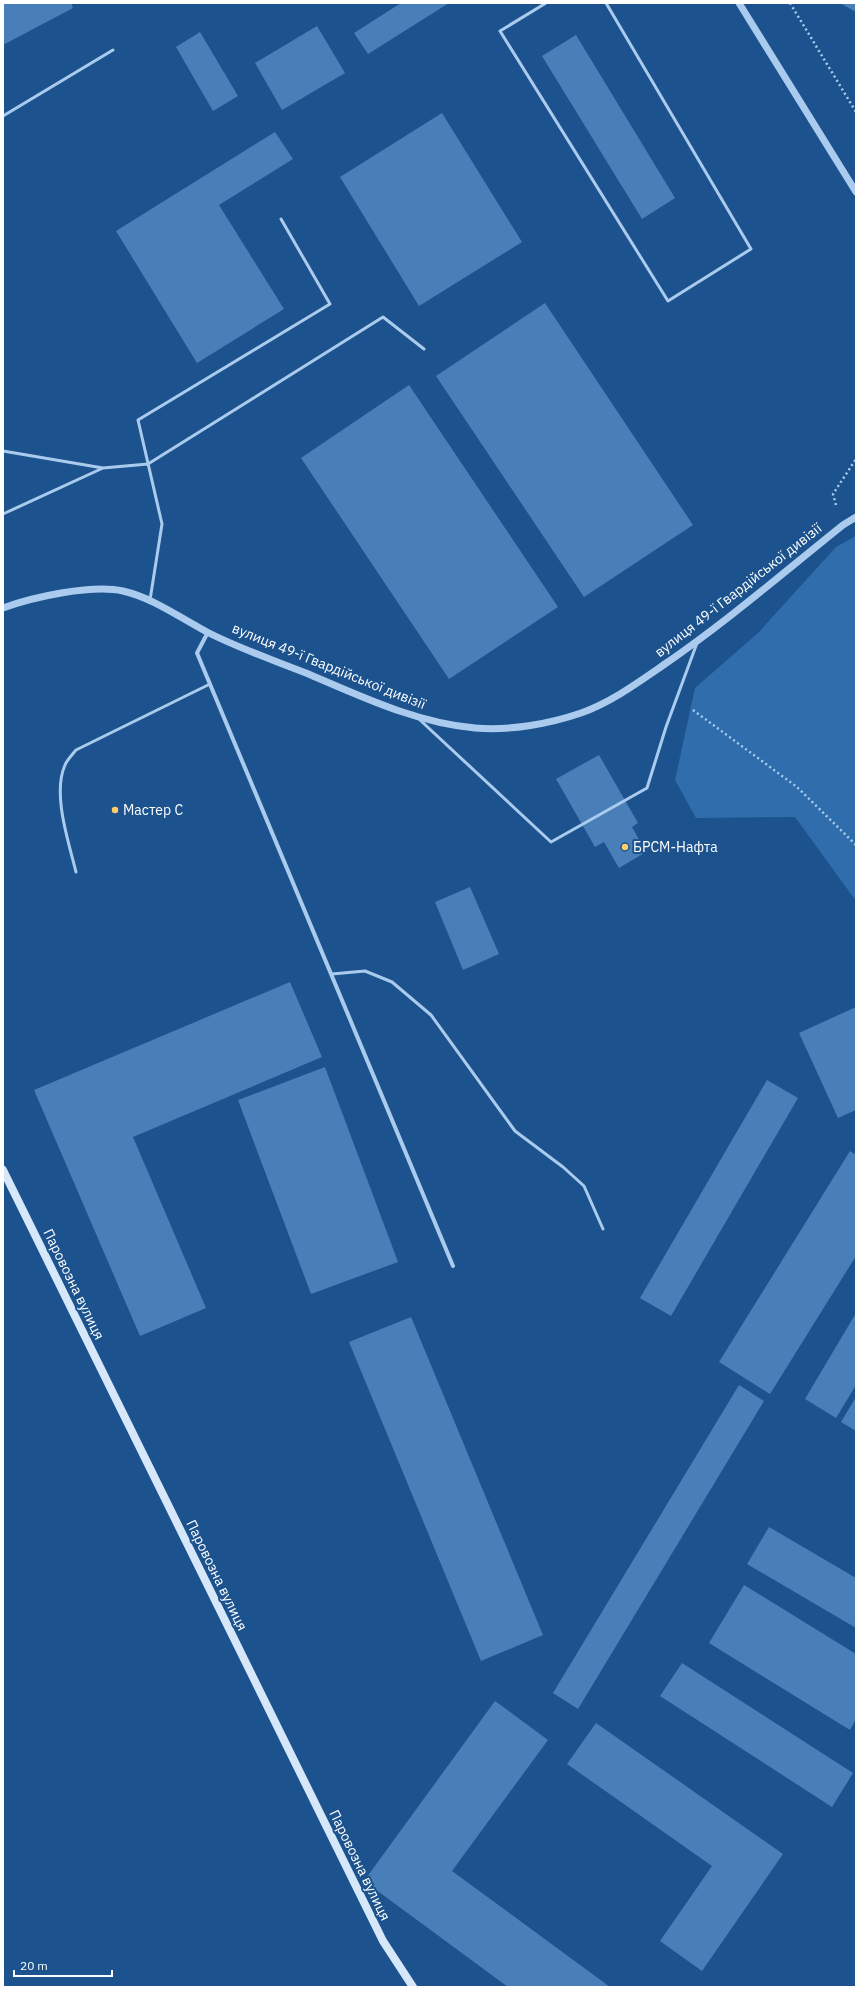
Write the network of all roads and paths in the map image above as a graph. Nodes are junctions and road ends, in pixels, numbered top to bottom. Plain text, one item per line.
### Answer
1 (546, 3) edge
2 (606, 3) edge
3 (739, 3) edge
4 (790, 3) edge
5 (113, 50) dead end
6 (856, 112) edge
7 (3, 116) edge
8 (856, 192) edge
9 (282, 219) dead end
10 (424, 349) dead end
11 (3, 451) edge
12 (856, 459) edge
13 (148, 464) junction
14 (103, 468) junction
15 (3, 514) edge
16 (856, 517) edge
17 (842, 524) junction
18 (150, 600) junction
19 (3, 608) edge
20 (208, 632) junction
21 (698, 641) junction
22 (210, 684) junction
23 (677, 698) junction
24 (418, 717) junction
25 (856, 845) edge
26 (76, 872) dead end
27 (332, 974) junction
28 (3, 1170) edge
29 (603, 1229) dead end
30 (453, 1266) dead end
31 (413, 1987) edge

1 - 2 lane
3 - 8 street
4 - 6 path
5 - 7 lane
9 - 13 lane
10 - 13 lane
11 - 14 lane
12 - 17 path
13 - 14 lane
13 - 18 lane
14 - 15 lane
16 - 17 street, вулиця 49-ї Гвардійської дивізії
17 - 21 street, вулиця 49-ї Гвардійської дивізії
18 - 19 street, вулиця 49-ї Гвардійської дивізії
18 - 20 street, вулиця 49-ї Гвардійської дивізії
20 - 22 street
20 - 24 street, вулиця 49-ї Гвардійської дивізії
21 - 23 lane
21 - 24 street, вулиця 49-ї Гвардійської дивізії
22 - 26 lane
22 - 27 street
23 - 24 lane
23 - 25 path
27 - 29 lane
27 - 30 street
28 - 31 main road, Паровозна вулиця

